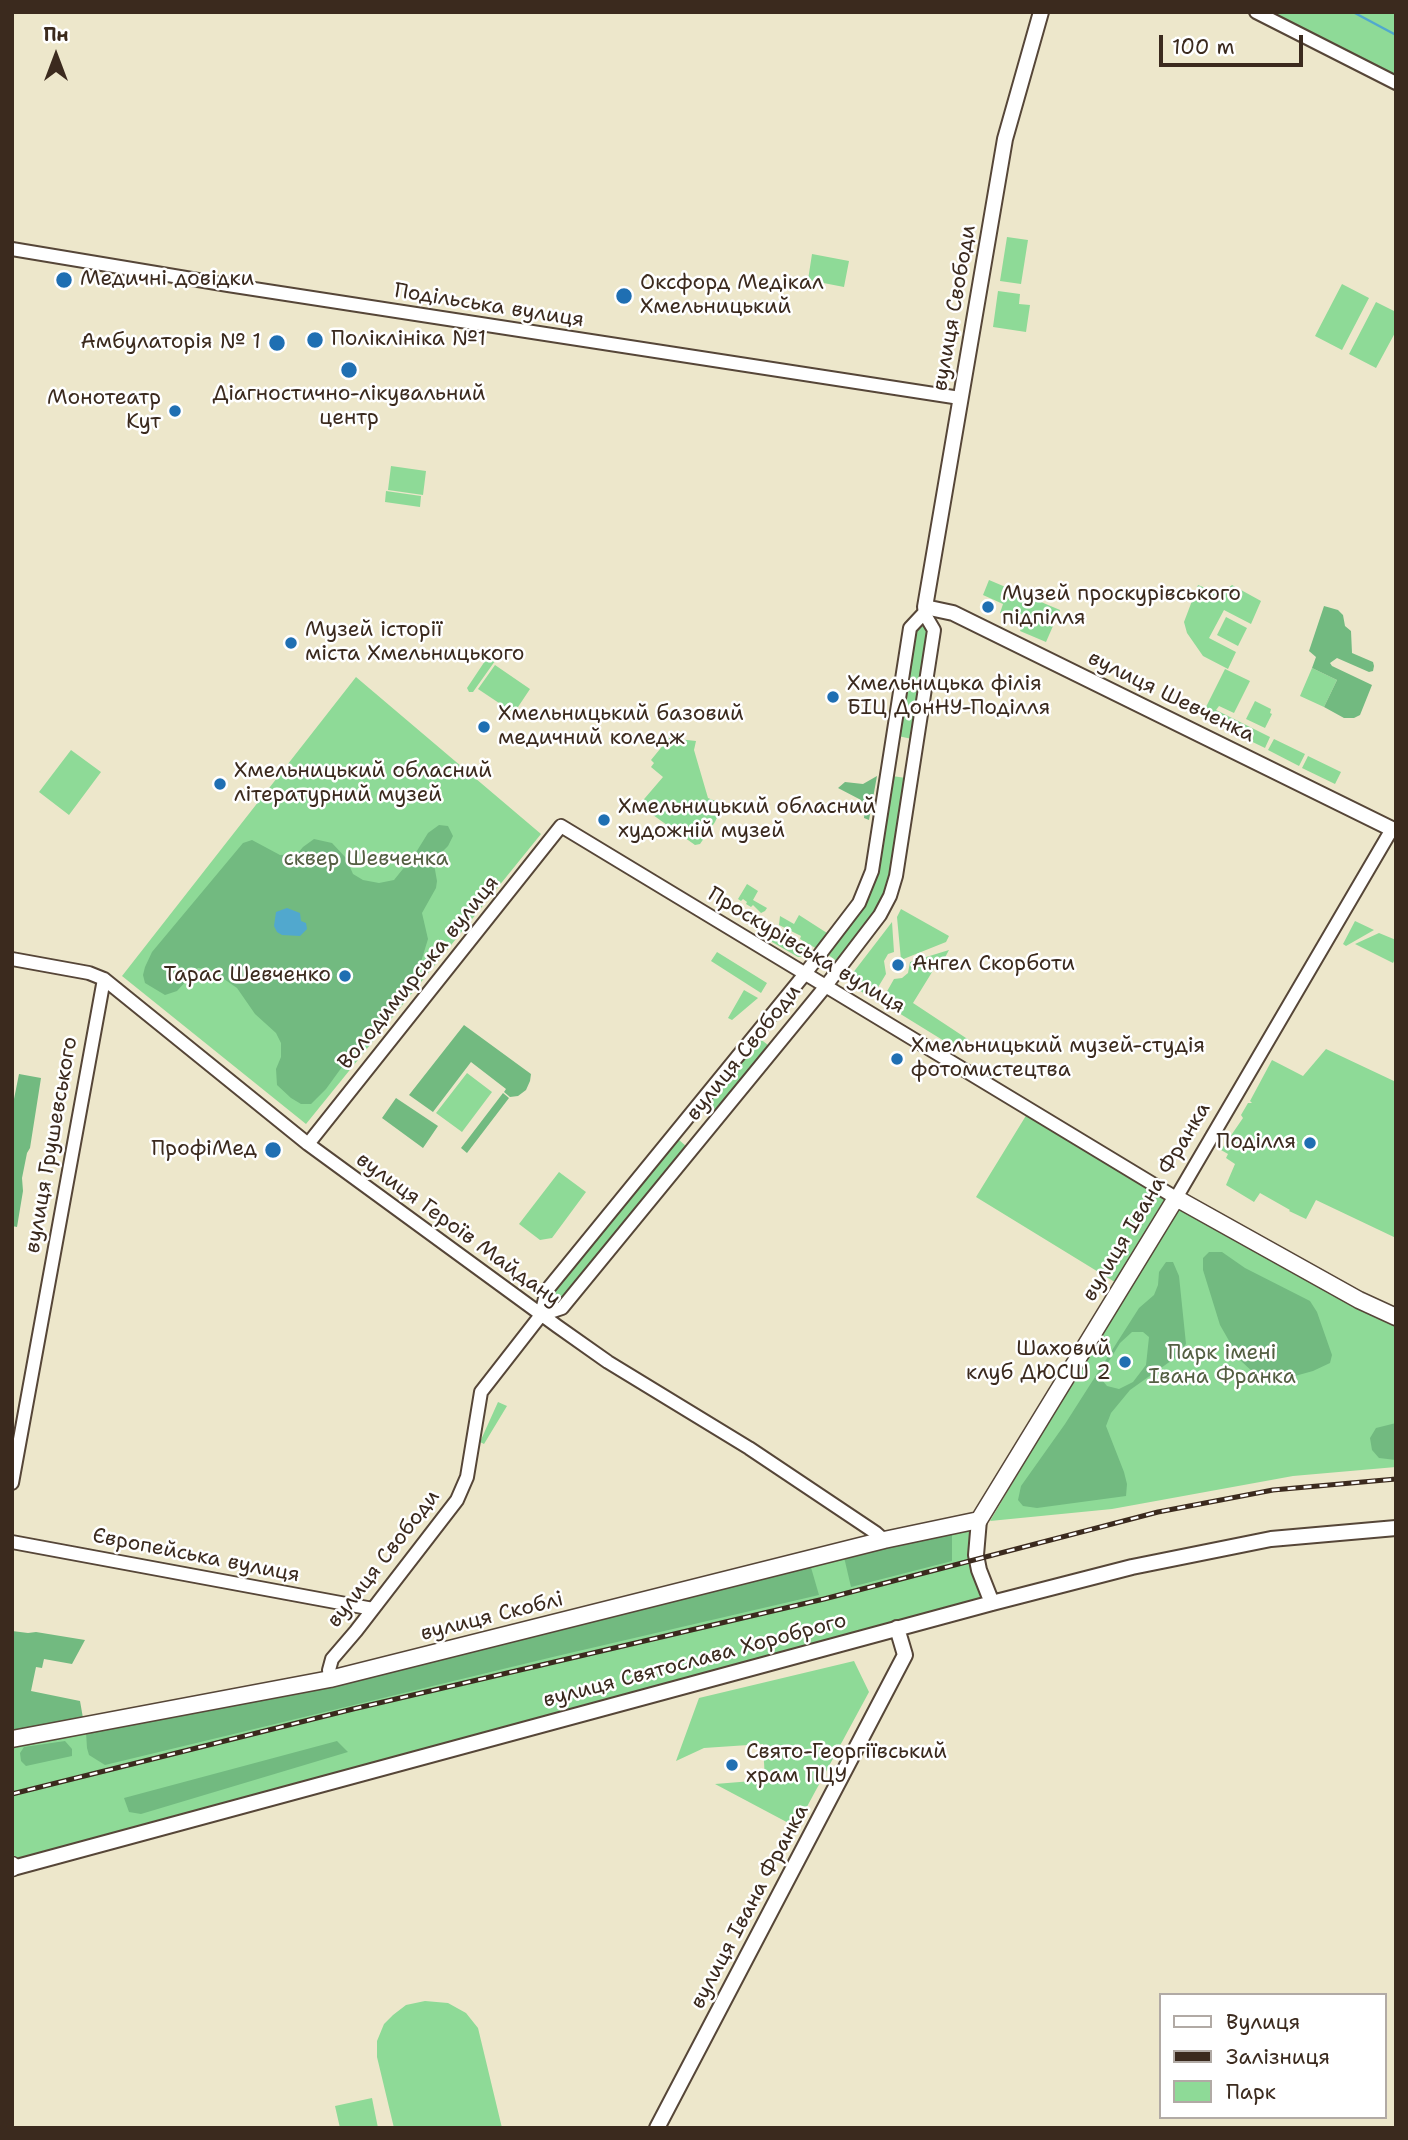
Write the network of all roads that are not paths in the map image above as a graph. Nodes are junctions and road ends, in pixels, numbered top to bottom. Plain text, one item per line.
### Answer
1 (1041, 12) edge
2 (1256, 12) edge
3 (1396, 83) edge
4 (12, 249) edge
5 (960, 398) junction
6 (925, 610) junction
7 (561, 826) joint
8 (1394, 830) edge
9 (12, 959) edge
10 (804, 975) junction
11 (104, 979) junction
12 (825, 987) junction
13 (308, 1144) junction
14 (1176, 1198) junction
15 (541, 1315) junction
16 (1396, 1317) edge
17 (12, 1483) edge
18 (979, 1520) junction
19 (1396, 1528) edge
20 (884, 1541) junction
21 (12, 1542) edge
22 (992, 1603) junction
23 (373, 1609) junction
24 (897, 1628) junction
25 (330, 1679) junction
26 (12, 1739) edge
27 (12, 1867) edge
28 (657, 2128) edge

1 - 5 main road, вулиця Свободи
2 - 3 street
4 - 5 street, Подільська вулиця
5 - 6 main road, вулиця Свободи
6 - 8 main road, вулиця Шевченка
6 - 10 street, вулиця Свободи
6 - 12 street, вулиця Свободи
7 - 10 street, Проскурівська вулиця
7 - 13 street, Володимирська вулиця
8 - 14 street, вулиця Івана Франка
9 - 11 street, вулиця Героїв Майдану
10 - 12 street, Проскурівська вулиця
10 - 15 street, вулиця Свободи
11 - 13 street, вулиця Героїв Майдану
11 - 17 street, вулиця Грушевського
12 - 14 street, Проскурівська вулиця
12 - 15 street, вулиця Свободи
13 - 15 street, вулиця Героїв Майдану
14 - 16 main road, Проскурівська вулиця
14 - 18 main road, вулиця Івана Франка
15 - 20 street, вулиця Героїв Майдану
15 - 23 street, вулиця Свободи
18 - 20 main road, вулиця Скоблі
18 - 22 main road, вулиця Івана Франка
19 - 22 main road, вулиця Святослава Хороброго
20 - 25 main road, вулиця Скоблі
21 - 23 street, Європейська вулиця
22 - 24 main road, вулиця Святослава Хороброго
23 - 25 street, вулиця Свободи
24 - 27 main road, вулиця Святослава Хороброго
24 - 28 main road, вулиця Івана Франка
25 - 26 main road, вулиця Скоблі

